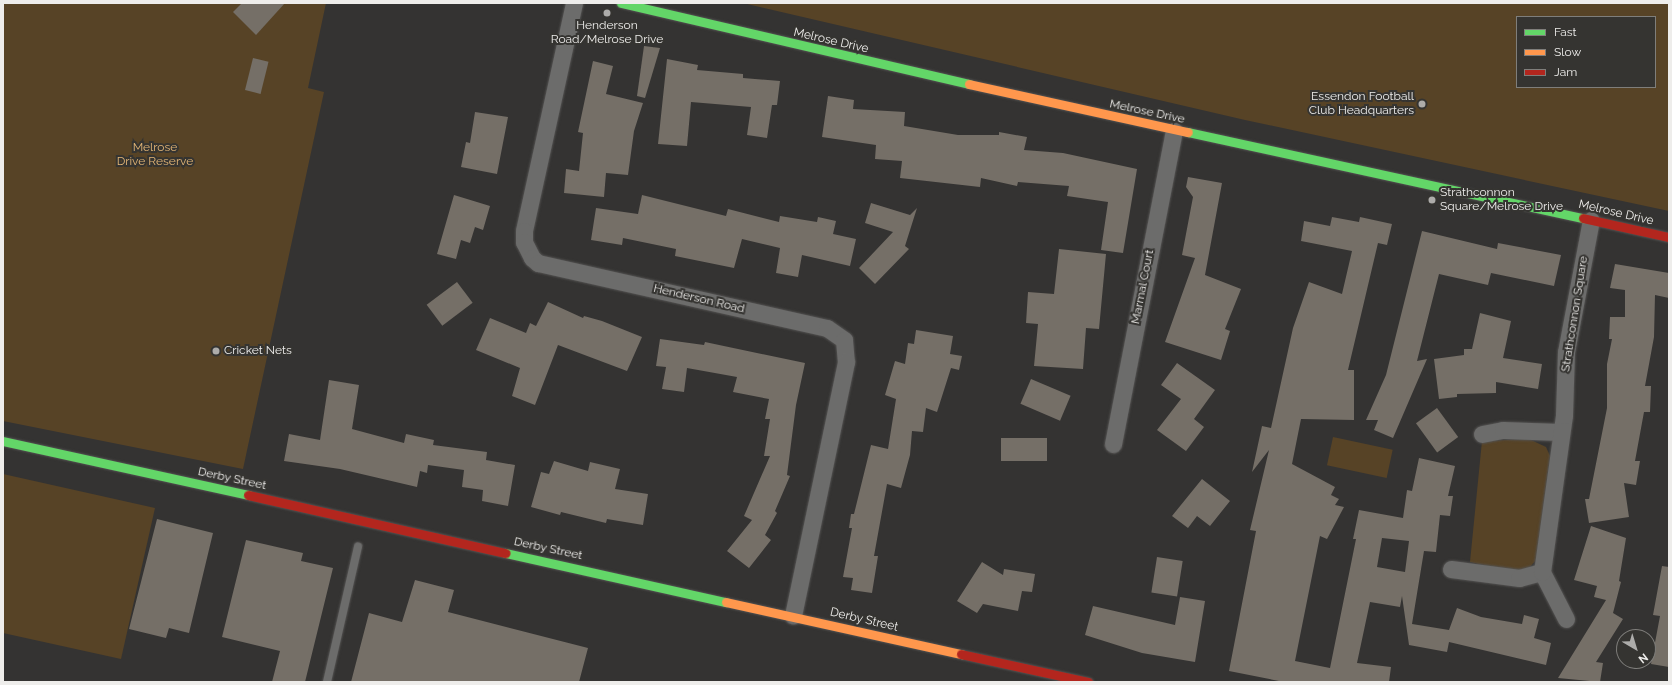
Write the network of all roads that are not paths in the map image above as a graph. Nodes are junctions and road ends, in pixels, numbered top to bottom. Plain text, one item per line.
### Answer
1 (574, 3) edge
2 (621, 3) edge
3 (1174, 131) junction
4 (1591, 220) junction
5 (1669, 237) edge
6 (1560, 432) junction
7 (1482, 434) dead end
8 (3, 441) edge
9 (1112, 444) dead end
10 (358, 547) dead end
11 (1451, 569) dead end
12 (1542, 572) junction
13 (793, 616) junction
14 (1566, 619) dead end
15 (327, 682) edge
16 (1088, 682) edge

1 - 13 street, Henderson Road
2 - 3 street, Melrose Drive
3 - 4 street, Melrose Drive
3 - 9 street, Marmal Court
4 - 5 street, Melrose Drive
4 - 6 street, Strathconnon Square
6 - 7 street
6 - 12 street, Strathconnon Square
8 - 13 street, Derby Street
10 - 15 lane
11 - 12 street
12 - 14 street
13 - 16 street, Derby Street

